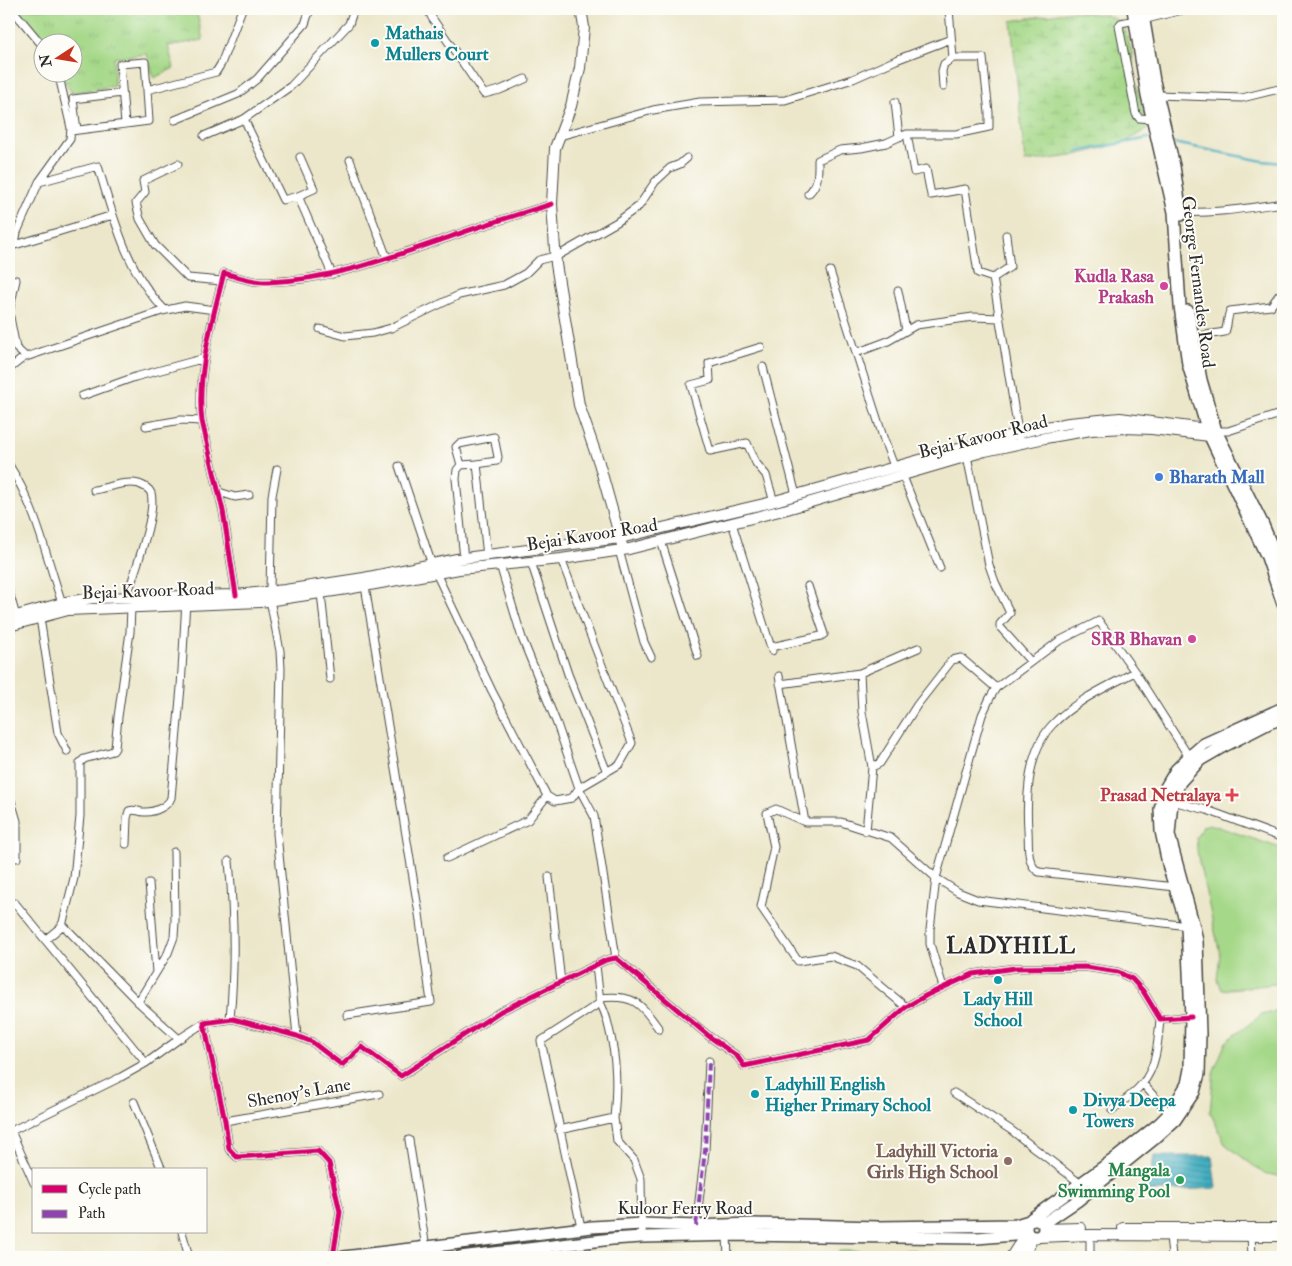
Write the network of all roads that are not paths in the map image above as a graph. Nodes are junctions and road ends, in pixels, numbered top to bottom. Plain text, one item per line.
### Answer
1 (12, 9) edge
2 (242, 9) edge
3 (310, 9) edge
4 (354, 9) edge
5 (428, 9) edge
6 (581, 9) edge
7 (949, 9) edge
8 (1186, 9) edge
9 (1138, 14) edge
10 (32, 33) edge
11 (951, 39) junction
12 (953, 58) junction
13 (526, 79) dead end
14 (61, 82) edge
15 (943, 87) dead end
16 (1283, 88) edge
17 (148, 90) junction
18 (122, 93) junction
19 (1157, 94) junction
20 (894, 102) dead end
21 (244, 119) junction
22 (175, 120) dead end
23 (125, 124) junction
24 (74, 130) junction
25 (907, 134) junction
26 (204, 136) dead end
27 (560, 136) junction
28 (899, 137) junction
29 (300, 157) dead end
30 (687, 158) dead end
31 (350, 160) dead end
32 (178, 164) dead end
33 (39, 182) junction
34 (808, 194) dead end
35 (298, 196) junction
36 (1283, 203) edge
37 (552, 204) junction
38 (1178, 212) junction
39 (113, 215) junction
40 (1006, 235) dead end
41 (555, 256) junction
42 (387, 258) junction
43 (830, 271) dead end
44 (332, 274) junction
45 (993, 278) junction
46 (9, 279) edge
47 (222, 281) junction
48 (898, 291) dead end
49 (1283, 295) edge
50 (165, 310) junction
51 (214, 310) junction
52 (1000, 318) junction
53 (320, 329) dead end
54 (906, 330) junction
55 (1193, 337) junction
56 (761, 347) dead end
57 (856, 353) junction
58 (26, 357) junction
59 (206, 358) junction
60 (763, 367) dead end
61 (9, 369) edge
62 (82, 396) dead end
63 (1283, 413) edge
64 (202, 421) junction
65 (146, 426) dead end
66 (1216, 433) junction
67 (1019, 438) junction
68 (967, 456) junction
69 (477, 464) junction
70 (461, 465) junction
71 (9, 466) edge
72 (399, 466) dead end
73 (894, 466) junction
74 (277, 469) dead end
75 (902, 474) junction
76 (94, 490) dead end
77 (219, 492) junction
78 (249, 495) dead end
79 (796, 495) junction
80 (774, 502) junction
81 (732, 523) junction
82 (620, 538) junction
83 (661, 541) junction
84 (621, 550) junction
85 (487, 556) junction
86 (464, 559) junction
87 (561, 559) junction
88 (531, 562) junction
89 (500, 565) junction
90 (433, 566) junction
91 (940, 568) dead end
92 (1283, 574) edge
93 (365, 586) junction
94 (808, 586) dead end
95 (9, 592) edge
96 (321, 593) junction
97 (236, 595) junction
98 (268, 597) junction
99 (186, 600) junction
100 (129, 602) junction
101 (62, 603) junction
102 (1283, 604) edge
103 (12, 617) edge
104 (40, 618) junction
105 (9, 626) edge
106 (918, 648) dead end
107 (698, 656) dead end
108 (651, 657) dead end
109 (1031, 662) junction
110 (1135, 672) junction
111 (860, 673) junction
112 (779, 676) dead end
113 (330, 679) dead end
114 (780, 684) junction
115 (996, 688) junction
116 (1283, 708) edge
117 (1283, 718) edge
118 (67, 751) dead end
119 (1189, 757) junction
120 (872, 767) junction
121 (607, 772) junction
122 (579, 788) junction
123 (9, 794) edge
124 (547, 796) junction
125 (1172, 801) junction
126 (805, 822) junction
127 (866, 831) junction
128 (1283, 838) edge
129 (126, 844) dead end
130 (174, 852) dead end
131 (17, 858) dead end
132 (448, 858) dead end
133 (229, 861) dead end
134 (548, 877) dead end
135 (936, 878) junction
136 (149, 883) dead end
137 (1175, 887) junction
138 (9, 908) edge
139 (62, 924) junction
140 (1191, 926) junction
141 (45, 940) junction
142 (616, 958) junction
143 (596, 965) junction
144 (156, 973) junction
145 (561, 982) junction
146 (944, 987) junction
147 (600, 1000) junction
148 (138, 1002) junction
149 (906, 1007) junction
150 (347, 1015) dead end
151 (1191, 1017) junction
152 (230, 1019) junction
153 (1160, 1019) junction
154 (204, 1023) junction
155 (660, 1029) dead end
156 (297, 1036) junction
157 (180, 1039) junction
158 (709, 1061) dead end
159 (146, 1064) junction
160 (1143, 1084) junction
161 (954, 1093) dead end
162 (379, 1094) dead end
163 (134, 1102) dead end
164 (1112, 1110) dead end
165 (1173, 1116) junction
166 (614, 1118) junction
167 (225, 1121) junction
168 (559, 1130) junction
169 (10, 1132) edge
170 (409, 1140) dead end
171 (161, 1168) edge
172 (32, 1179) edge
173 (1078, 1185) junction
174 (1030, 1220) junction
175 (642, 1224) junction
176 (696, 1226) junction
177 (581, 1227) junction
178 (1283, 1228) edge
179 (1251, 1231) junction
180 (1036, 1233) junction
181 (183, 1234) edge
182 (1090, 1235) junction
183 (1170, 1235) junction
184 (727, 1236) junction
185 (1283, 1236) edge
186 (642, 1237) junction
187 (426, 1248) junction
188 (534, 1253) edge
189 (365, 1256) edge
190 (189, 1257) edge
191 (333, 1257) edge
192 (344, 1257) edge
193 (460, 1257) edge
194 (728, 1257) edge
195 (1011, 1257) edge
196 (1024, 1257) edge
197 (1090, 1257) edge
198 (1172, 1257) edge
199 (1252, 1257) edge

1 - 10 street
2 - 17 street
3 - 22 street
4 - 21 street
5 - 13 street
6 - 27 main road
7 - 11 street
8 - 9 street
9 - 19 main road, George Fernandes Road
9 - 38 main road, George Fernandes Road
11 - 12 street
11 - 27 street
12 - 15 street
12 - 25 street
14 - 24 street
16 - 19 street
17 - 18 street
17 - 23 street
18 - 23 street
18 - 24 street
19 - 38 main road, George Fernandes Road
20 - 28 street
21 - 26 street
21 - 35 street
23 - 24 street
24 - 33 street
25 - 28 street
25 - 45 street
27 - 37 main road
28 - 34 street
29 - 35 street
30 - 41 street
31 - 42 street
32 - 47 street
33 - 39 street
33 - 39 street
35 - 44 street
36 - 38 street
37 - 41 main road
37 - 42 street
38 - 55 main road, George Fernandes Road
38 - 66 main road, George Fernandes Road
39 - 50 street
40 - 45 street
41 - 53 street
41 - 82 main road
42 - 44 street
43 - 57 street
44 - 47 street
45 - 52 street
46 - 58 street
47 - 51 street
48 - 54 street
49 - 55 street
50 - 51 street
50 - 58 street
51 - 59 street
52 - 54 street
52 - 67 street
54 - 57 street
55 - 66 main road, George Fernandes Road
56 - 80 street
57 - 73 street
58 - 61 street
59 - 62 street
59 - 64 street
60 - 79 street
63 - 66 street
64 - 65 street
64 - 77 street
66 - 67 main road, Bejai Kavoor Road
66 - 92 main road, George Fernandes Road
66 - 102 main road, George Fernandes Road
67 - 68 main road, Bejai Kavoor Road
67 - 73 main road, Bejai Kavoor Road
68 - 75 main road, Bejai Kavoor Road
68 - 109 street
69 - 70 street
69 - 70 street
69 - 85 street
70 - 86 street
71 - 101 street
72 - 90 street
73 - 79 main road, Bejai Kavoor Road
74 - 98 street
75 - 81 main road, Bejai Kavoor Road
75 - 91 street
76 - 100 street
77 - 78 street
77 - 97 street
79 - 80 main road, Bejai Kavoor Road
80 - 82 main road, Bejai Kavoor Road
81 - 83 main road, Bejai Kavoor Road
81 - 94 street
82 - 84 main road
82 - 85 main road, Bejai Kavoor Road
83 - 84 main road, Bejai Kavoor Road
83 - 107 street
84 - 87 main road, Bejai Kavoor Road
84 - 108 street
85 - 86 main road, Bejai Kavoor Road
86 - 90 main road, Bejai Kavoor Road
87 - 88 main road, Bejai Kavoor Road
87 - 121 street
88 - 89 main road, Bejai Kavoor Road
88 - 121 street
89 - 90 main road, Bejai Kavoor Road
89 - 122 street
90 - 93 main road, Bejai Kavoor Road
90 - 98 main road, Bejai Kavoor Road
90 - 124 street
93 - 96 main road, Bejai Kavoor Road
93 - 150 street
95 - 103 street
96 - 98 main road, Bejai Kavoor Road
96 - 113 street
97 - 98 main road, Bejai Kavoor Road
97 - 99 main road, Bejai Kavoor Road
98 - 99 main road, Bejai Kavoor Road
98 - 156 street
99 - 100 main road, Bejai Kavoor Road
99 - 129 street
100 - 101 main road, Bejai Kavoor Road
100 - 104 main road, Bejai Kavoor Road
100 - 139 street
101 - 103 main road, Bejai Kavoor Road
104 - 105 main road, Bejai Kavoor Road
104 - 118 street
106 - 111 street
109 - 110 street
109 - 115 street
110 - 119 street
110 - 137 street
111 - 114 street
111 - 120 street
112 - 114 street
114 - 126 street
115 - 120 street
115 - 135 street
116 - 119 main road
117 - 125 main road
119 - 137 main road
120 - 127 street
121 - 122 street
122 - 124 street
122 - 142 street
123 - 131 street
124 - 132 street
125 - 128 street
125 - 140 main road
126 - 127 street
126 - 149 street
127 - 135 street
130 - 144 street
133 - 152 street
134 - 145 street
135 - 140 street
135 - 146 street
136 - 144 street
137 - 140 main road
138 - 141 street
139 - 141 street
139 - 148 street
140 - 151 main road
140 - 165 main road
141 - 159 street
142 - 143 street
142 - 149 street
143 - 145 street
143 - 147 street
144 - 148 street
145 - 156 street
146 - 149 street
146 - 153 street
147 - 155 street
147 - 166 street
147 - 168 street
148 - 157 street
151 - 153 street
151 - 165 main road
152 - 154 street
152 - 156 street
153 - 160 street
154 - 157 street
154 - 167 street
157 - 159 street
158 - 176 street
159 - 169 street
160 - 164 street
160 - 165 street
161 - 173 street
162 - 167 street, Shenoy's Lane
163 - 171 street
165 - 173 main road
165 - 180 main road
166 - 168 street
166 - 175 street
167 - 191 street
168 - 177 street
169 - 172 street
170 - 187 street
173 - 174 main road
174 - 176 main road, Kuloor Ferry Road
174 - 180 main road
175 - 176 main road, Kuloor Ferry Road
175 - 177 main road, Kuloor Ferry Road
175 - 186 street
177 - 187 main road, Kuloor Ferry Road
178 - 179 main road
179 - 180 main road
179 - 183 main road
179 - 185 main road
179 - 199 street
180 - 182 main road
180 - 184 main road, Kuloor Ferry Road
180 - 195 main road
180 - 196 main road
181 - 190 street
182 - 183 main road
182 - 197 street
183 - 198 street
184 - 186 main road, Kuloor Ferry Road
184 - 194 street
186 - 188 main road, Kuloor Ferry Road
187 - 189 main road, Kuloor Ferry Road
188 - 193 main road, Kuloor Ferry Road
189 - 192 main road, Kuloor Ferry Road

